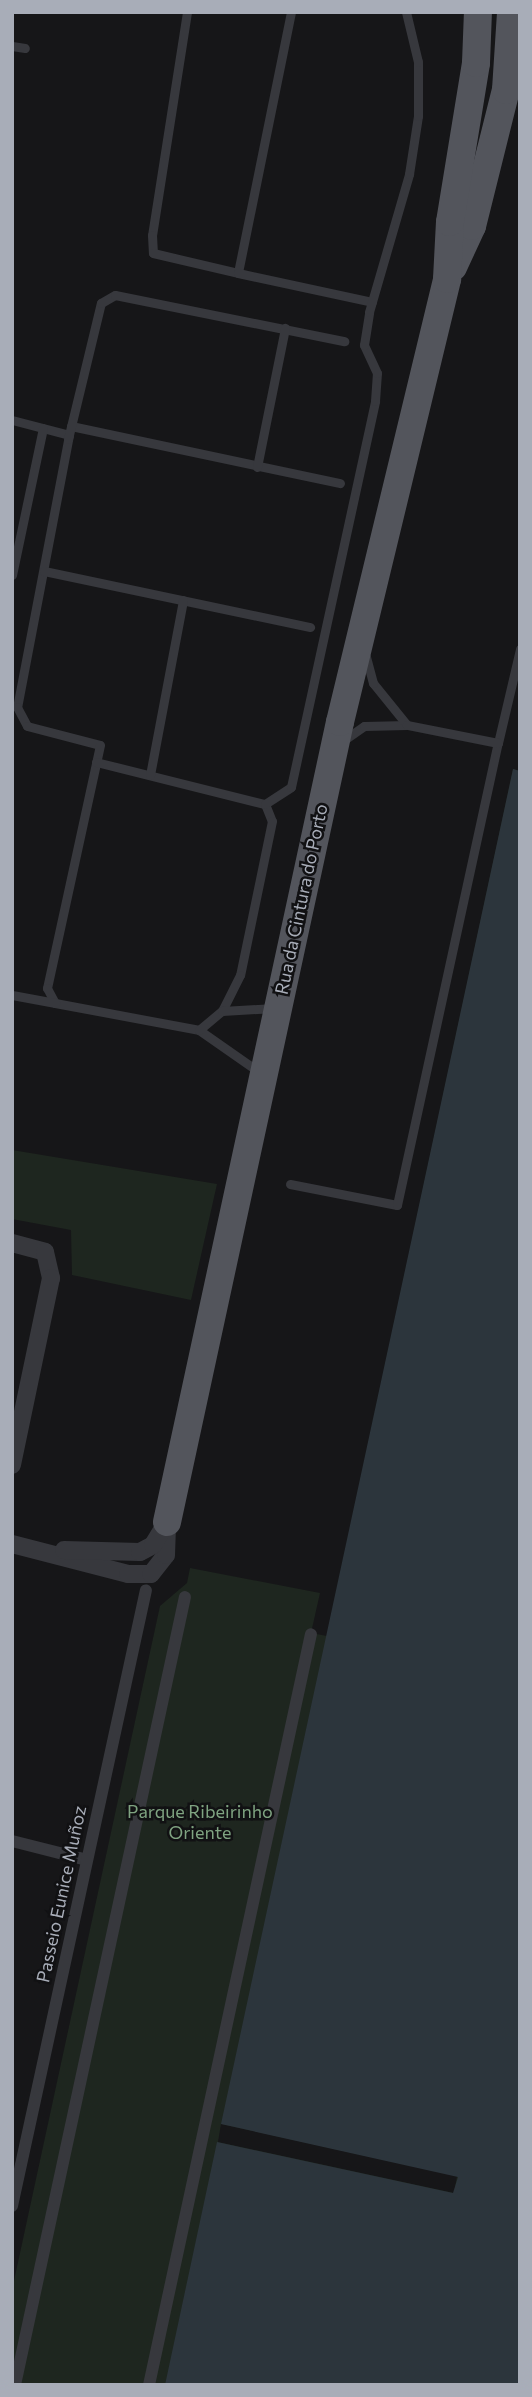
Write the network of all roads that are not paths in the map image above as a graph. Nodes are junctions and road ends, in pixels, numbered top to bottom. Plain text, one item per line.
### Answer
1 (187, 12) edge
2 (291, 12) edge
3 (407, 12) edge
4 (460, 12) edge
5 (478, 12) edge
6 (498, 12) edge
7 (511, 12) edge
8 (12, 46) edge
9 (25, 48) dead end
10 (486, 157) junction
11 (238, 273) junction
12 (447, 279) junction
13 (372, 302) junction
14 (285, 328) junction
15 (344, 341) dead end
16 (12, 420) edge
17 (71, 426) junction
18 (43, 428) junction
19 (68, 440) junction
20 (257, 467) junction
21 (340, 483) dead end
22 (44, 571) junction
23 (12, 575) edge
24 (183, 600) junction
25 (310, 627) dead end
26 (360, 635) junction
27 (520, 649) edge
28 (407, 725) junction
29 (498, 743) junction
30 (333, 751) junction
31 (96, 762) junction
32 (150, 775) junction
33 (265, 804) junction
34 (12, 995) edge
35 (55, 1003) junction
36 (278, 1008) junction
37 (222, 1012) junction
38 (199, 1030) junction
39 (263, 1075) junction
40 (290, 1184) dead end
41 (12, 1243) edge
42 (20, 1391) edge
43 (12, 1465) edge
44 (167, 1522) joint
45 (21, 1546) edge
46 (146, 1590) dead end
47 (185, 1597) dead end
48 (311, 1634) dead end
49 (12, 1841) edge
50 (87, 1860) junction
51 (15, 2175) edge
52 (12, 2206) edge
53 (15, 2385) edge
54 (149, 2385) edge

1 - 11 lane
2 - 11 lane
3 - 13 lane
4 - 12 main road
5 - 12 main road, Rua da Cintura do Porto
6 - 10 main road
7 - 10 main road
8 - 9 lane
10 - 12 main road, Rua da Cintura do Porto
11 - 13 lane
12 - 26 main road, Rua da Cintura do Porto
13 - 33 lane
14 - 15 lane
14 - 17 lane
14 - 20 lane
16 - 18 lane
17 - 19 lane
17 - 20 lane
18 - 19 lane
18 - 23 lane
19 - 22 lane
20 - 21 lane
22 - 24 lane
22 - 31 lane
24 - 25 lane
24 - 32 lane
26 - 28 lane
26 - 30 main road, Rua da Cintura do Porto
27 - 29 lane
28 - 29 lane
28 - 30 lane
29 - 40 lane
30 - 36 main road, Rua da Cintura do Porto
31 - 32 lane
31 - 35 lane
32 - 33 lane
33 - 37 lane
34 - 35 lane
35 - 38 lane
36 - 37 lane
36 - 39 main road, Rua da Cintura do Porto
37 - 38 lane
38 - 39 lane
39 - 44 main road, Rua da Cintura do Porto
41 - 42 street
42 - 43 street
44 - 45 street
46 - 50 street, Passeio Eunice Muñoz
47 - 53 street
48 - 54 street
49 - 50 street
50 - 51 street, Passeio Eunice Muñoz
51 - 52 street, Passeio Eunice Muñoz

